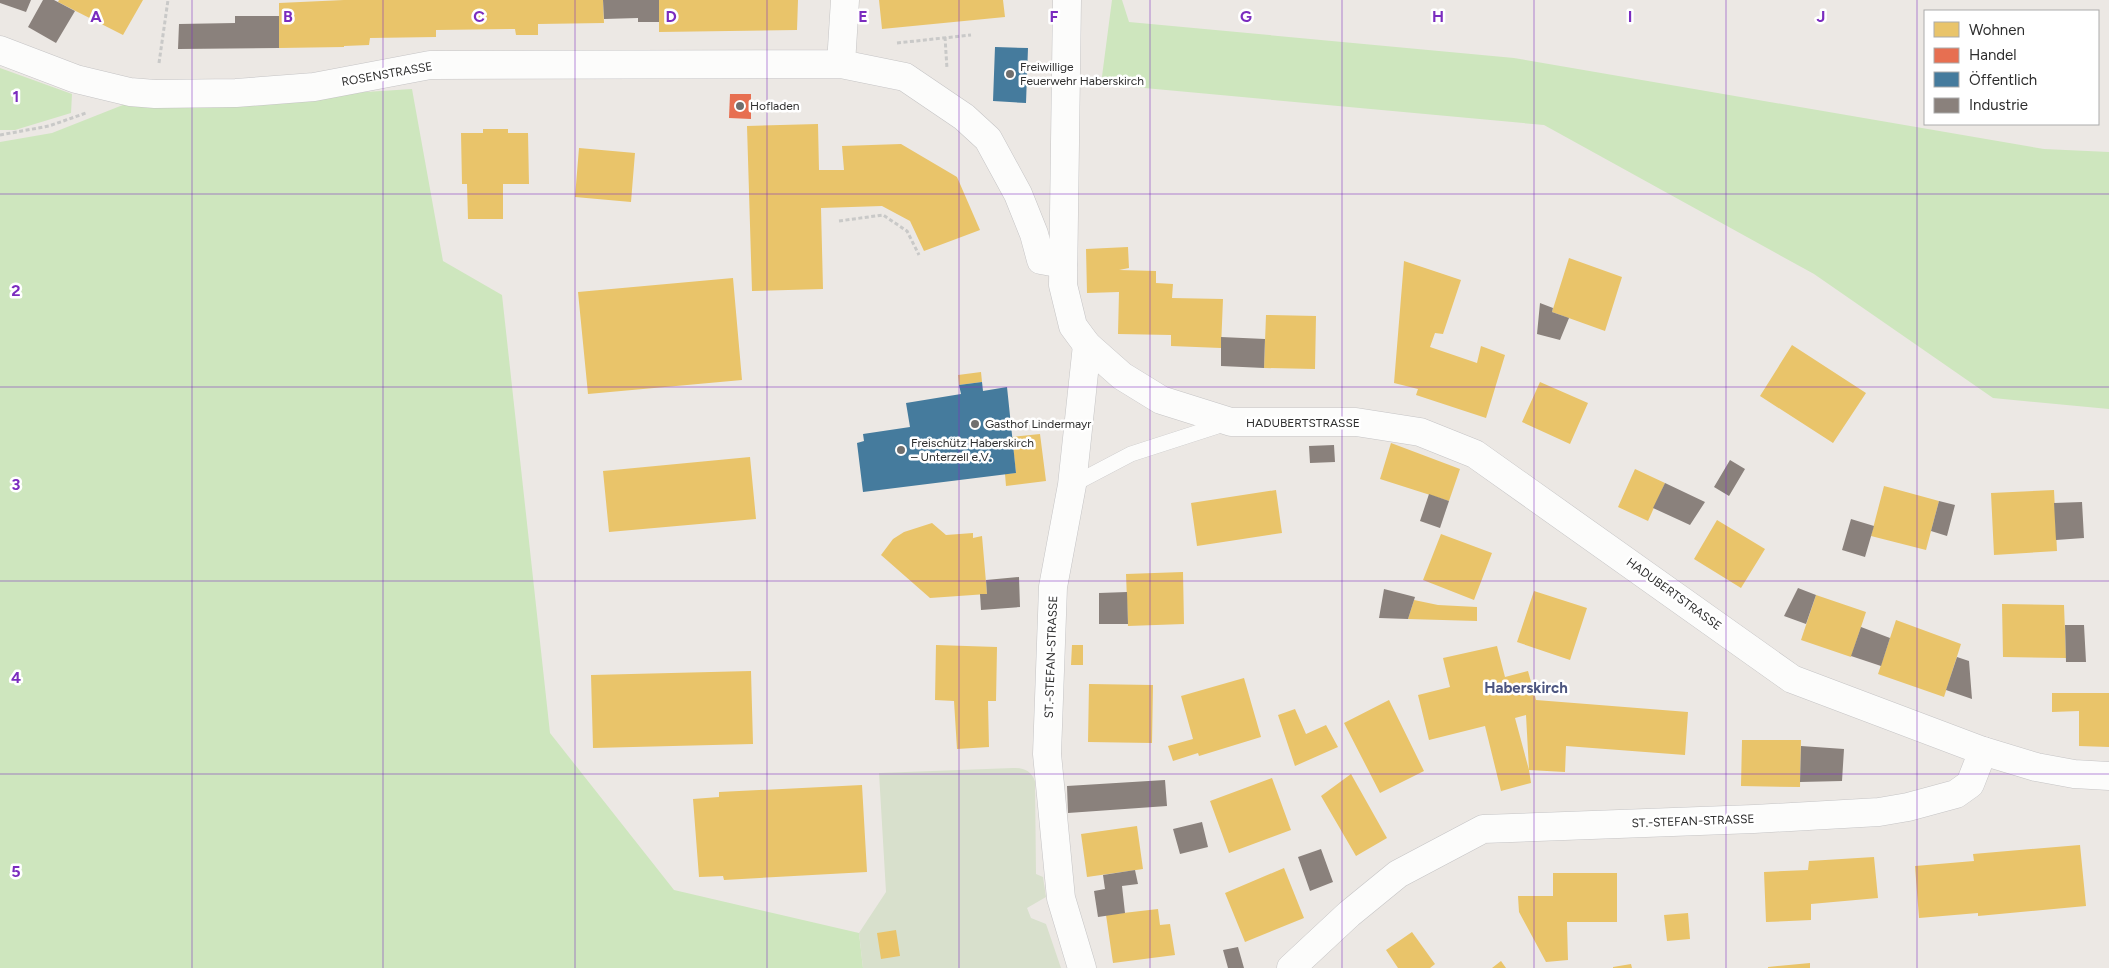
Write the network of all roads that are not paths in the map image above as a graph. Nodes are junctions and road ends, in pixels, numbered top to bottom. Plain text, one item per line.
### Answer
1 (845, 0) edge
2 (1068, 0) edge
3 (0, 50) edge
4 (841, 64) junction
5 (1063, 264) junction
6 (1087, 345) junction
7 (1231, 422) junction
8 (1072, 485) junction
9 (1983, 751) junction
10 (2109, 776) edge
11 (1082, 968) edge
12 (1291, 968) edge

1 - 4 street
2 - 5 street, HADUBERTSTRASSE
3 - 4 street, ROSENSTRASSE
4 - 5 street, ROSENSTRASSE
5 - 6 street, HADUBERTSTRASSE
6 - 7 street, HADUBERTSTRASSE
6 - 8 street, ST.-STEFAN-STRASSE
7 - 8 lane
7 - 9 street, HADUBERTSTRASSE
8 - 11 street, ST.-STEFAN-STRASSE
9 - 10 street
9 - 12 street, ST.-STEFAN-STRASSE

